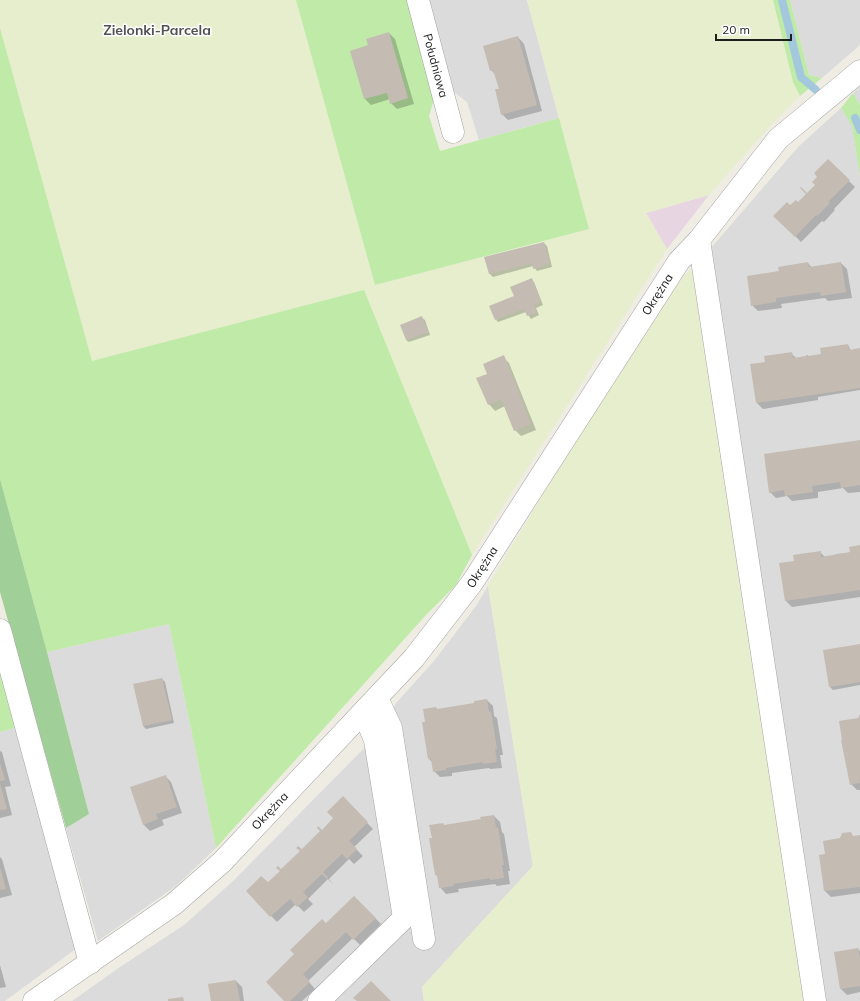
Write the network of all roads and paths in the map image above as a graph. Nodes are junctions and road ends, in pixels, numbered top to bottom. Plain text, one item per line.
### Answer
1 (418, 0) edge
2 (860, 71) edge
3 (453, 132) dead end
4 (699, 240) junction
5 (0, 630) edge
6 (370, 705) junction
7 (424, 939) dead end
8 (90, 963) junction
9 (34, 1001) edge
10 (319, 1001) edge
11 (815, 1001) edge

1 - 3 street, Południowa
2 - 4 street, Okrężna
4 - 6 street, Okrężna
4 - 11 street
5 - 8 street
6 - 7 street
6 - 8 street, Okrężna
6 - 10 street
8 - 9 street, Okrężna

